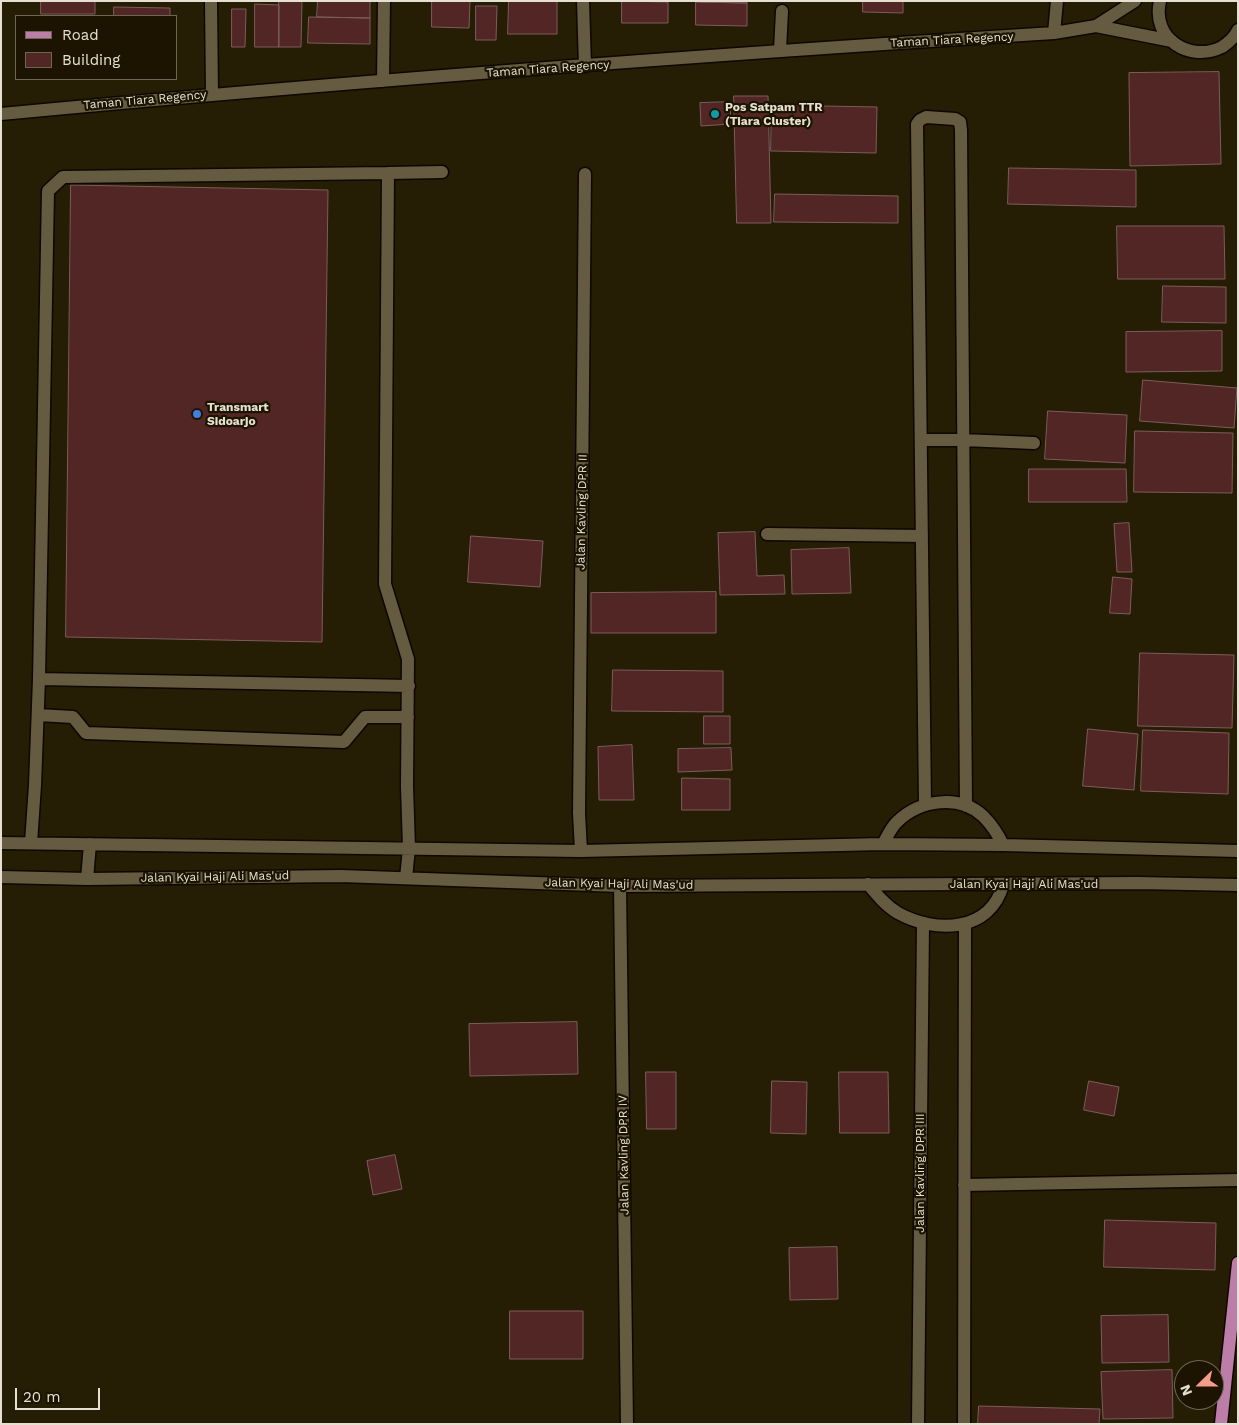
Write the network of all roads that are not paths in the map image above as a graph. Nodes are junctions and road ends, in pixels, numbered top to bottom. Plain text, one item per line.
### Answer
1 (211, 1) edge
2 (384, 1) edge
3 (583, 1) edge
4 (1056, 1) edge
5 (1135, 1) edge
6 (1160, 1) edge
7 (782, 11) dead end
8 (1096, 26) junction
9 (1238, 30) edge
10 (1054, 34) junction
11 (1172, 42) junction
12 (780, 50) junction
13 (585, 66) junction
14 (383, 81) junction
15 (212, 94) junction
16 (1, 114) edge
17 (442, 172) dead end
18 (388, 173) junction
19 (585, 174) dead end
20 (921, 440) junction
21 (963, 440) junction
22 (1034, 442) dead end
23 (767, 534) dead end
24 (922, 536) junction
25 (39, 679) junction
26 (408, 686) junction
27 (38, 715) junction
28 (408, 717) junction
29 (925, 804) junction
30 (966, 806) junction
31 (1, 843) edge
32 (31, 843) junction
33 (90, 844) junction
34 (883, 844) junction
35 (1003, 845) junction
36 (409, 848) junction
37 (580, 851) junction
38 (1238, 851) edge
39 (1, 878) edge
40 (406, 878) junction
41 (87, 879) junction
42 (868, 884) junction
43 (1004, 885) junction
44 (1238, 885) edge
45 (620, 886) junction
46 (922, 923) junction
47 (965, 924) junction
48 (1238, 1180) edge
49 (964, 1185) junction
50 (1238, 1263) edge
51 (627, 1424) edge
52 (918, 1424) edge
53 (964, 1424) edge
54 (1221, 1424) edge

1 - 15 street
2 - 14 street
3 - 13 street
4 - 10 street
5 - 8 street, Taman Tiara Regency
6 - 11 street
7 - 12 street
8 - 10 street, Taman Tiara Regency
8 - 11 street, Taman Tiara Regency
9 - 11 street, Taman Tiara Regency
10 - 12 street, Taman Tiara Regency
12 - 13 street, Taman Tiara Regency
13 - 14 street, Taman Tiara Regency
14 - 15 street, Taman Tiara Regency
15 - 16 street, Taman Tiara Regency
17 - 18 street
18 - 25 street
18 - 26 street
19 - 37 street, Jalan Kavling DPR II
20 - 21 street
20 - 21 street
20 - 24 street
21 - 22 street
21 - 30 street
23 - 24 street
24 - 29 street
25 - 26 street
25 - 27 street
26 - 28 street
27 - 28 street
27 - 32 street
28 - 36 street
29 - 30 street
29 - 34 street
30 - 35 street
31 - 32 street
32 - 33 street
33 - 36 street
33 - 41 street
34 - 35 street
34 - 37 street
35 - 38 street
36 - 37 street
36 - 40 street
39 - 41 street, Jalan Kyai Haji Ali Mas'ud
40 - 41 street, Jalan Kyai Haji Ali Mas'ud
40 - 45 street, Jalan Kyai Haji Ali Mas'ud
42 - 43 street, Jalan Kyai Haji Ali Mas'ud
42 - 45 street, Jalan Kyai Haji Ali Mas'ud
42 - 46 street
43 - 44 street, Jalan Kyai Haji Ali Mas'ud
43 - 47 street
45 - 51 street, Jalan Kavling DPR IV
46 - 47 street
46 - 52 street, Jalan Kavling DPR III
47 - 49 street
48 - 49 street
49 - 53 street
50 - 54 main road

